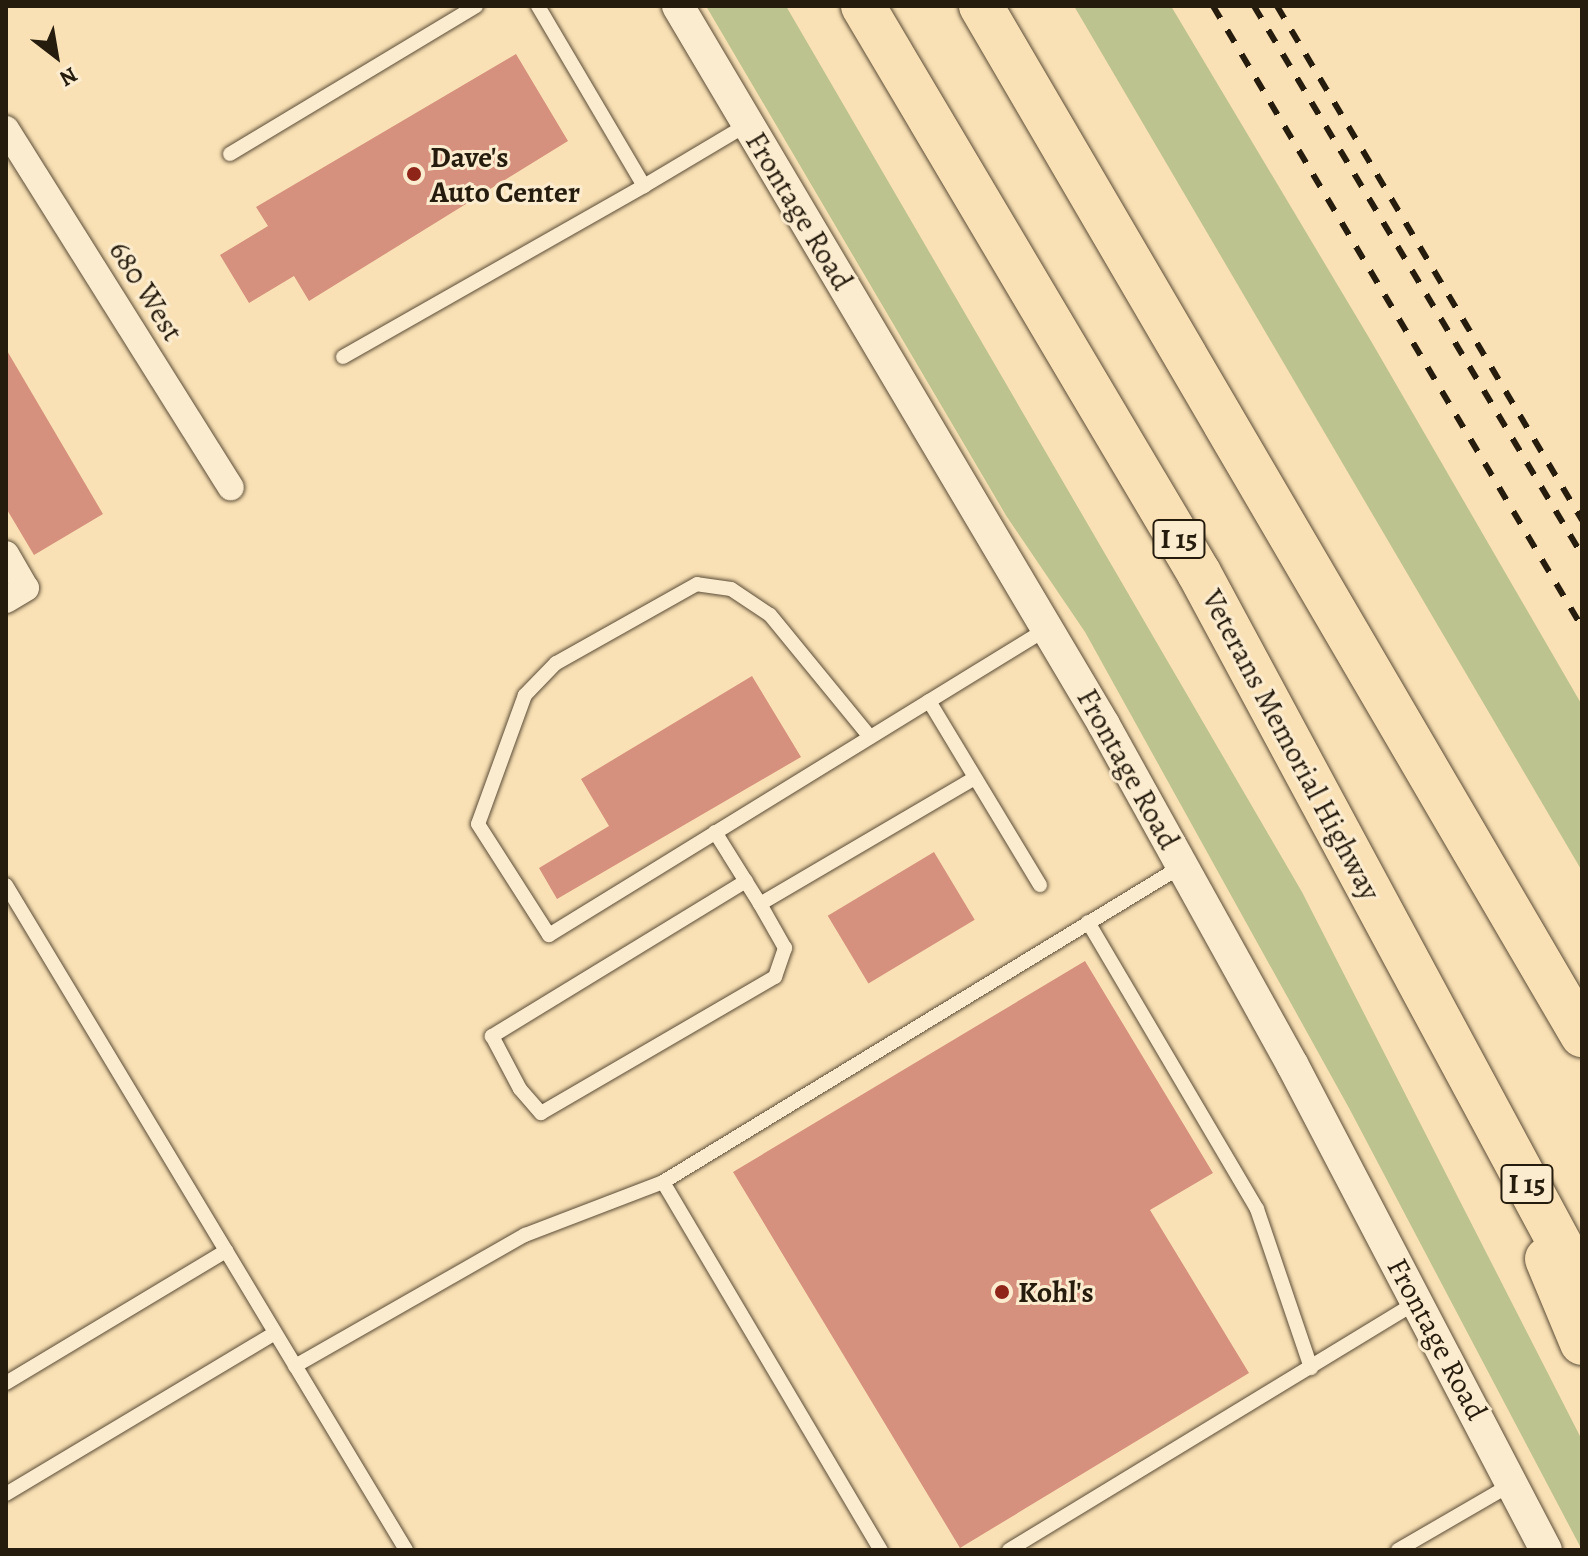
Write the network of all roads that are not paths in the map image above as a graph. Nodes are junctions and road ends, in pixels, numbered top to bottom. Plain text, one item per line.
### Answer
1 (476, 6) edge
2 (538, 6) edge
3 (678, 6) edge
4 (863, 6) edge
5 (981, 6) edge
6 (748, 124) junction
7 (6, 129) edge
8 (230, 154) dead end
9 (644, 186) junction
10 (343, 357) dead end
11 (231, 487) dead end
12 (6, 554) edge
13 (16, 594) edge
14 (1048, 628) junction
15 (929, 701) junction
16 (870, 737) junction
17 (975, 778) junction
18 (715, 832) junction
19 (1183, 866) junction
20 (746, 881) junction
21 (6, 885) edge
22 (1040, 885) dead end
23 (760, 904) junction
24 (1088, 922) junction
25 (1545, 964) junction
26 (1582, 997) edge
27 (1582, 1035) edge
28 (1473, 1083) junction
29 (663, 1182) junction
30 (226, 1251) junction
31 (1582, 1285) edge
32 (1417, 1302) junction
33 (275, 1333) junction
34 (1582, 1343) edge
35 (295, 1366) junction
36 (1311, 1368) junction
37 (6, 1383) edge
38 (1513, 1484) junction
39 (6, 1494) edge
40 (406, 1550) edge
41 (881, 1550) edge
42 (1009, 1550) edge
43 (1398, 1550) edge
44 (1546, 1550) edge

1 - 8 lane
2 - 9 lane
3 - 6 street, Frontage Road
4 - 28 highway, Veterans Memorial Highway / I 15
5 - 25 highway
6 - 9 lane
6 - 14 street, Frontage Road
7 - 11 street, 680 West
9 - 10 lane
12 - 13 street
14 - 15 lane
14 - 19 street, Frontage Road
15 - 16 lane
15 - 17 lane
16 - 18 lane
16 - 18 lane
17 - 22 lane
17 - 23 lane
18 - 20 lane
19 - 24 lane
19 - 32 street, Frontage Road
20 - 23 lane
20 - 23 lane
21 - 30 lane
24 - 29 lane
24 - 36 lane
25 - 26 highway
25 - 27 highway
28 - 31 highway, Veterans Memorial Highway / I 15
28 - 34 highway
29 - 35 lane
29 - 41 lane
30 - 33 lane
30 - 37 lane
32 - 36 lane
32 - 38 street, Frontage Road
33 - 35 lane
33 - 39 lane
35 - 40 lane
36 - 42 lane
38 - 43 lane
38 - 44 street, Frontage Road

